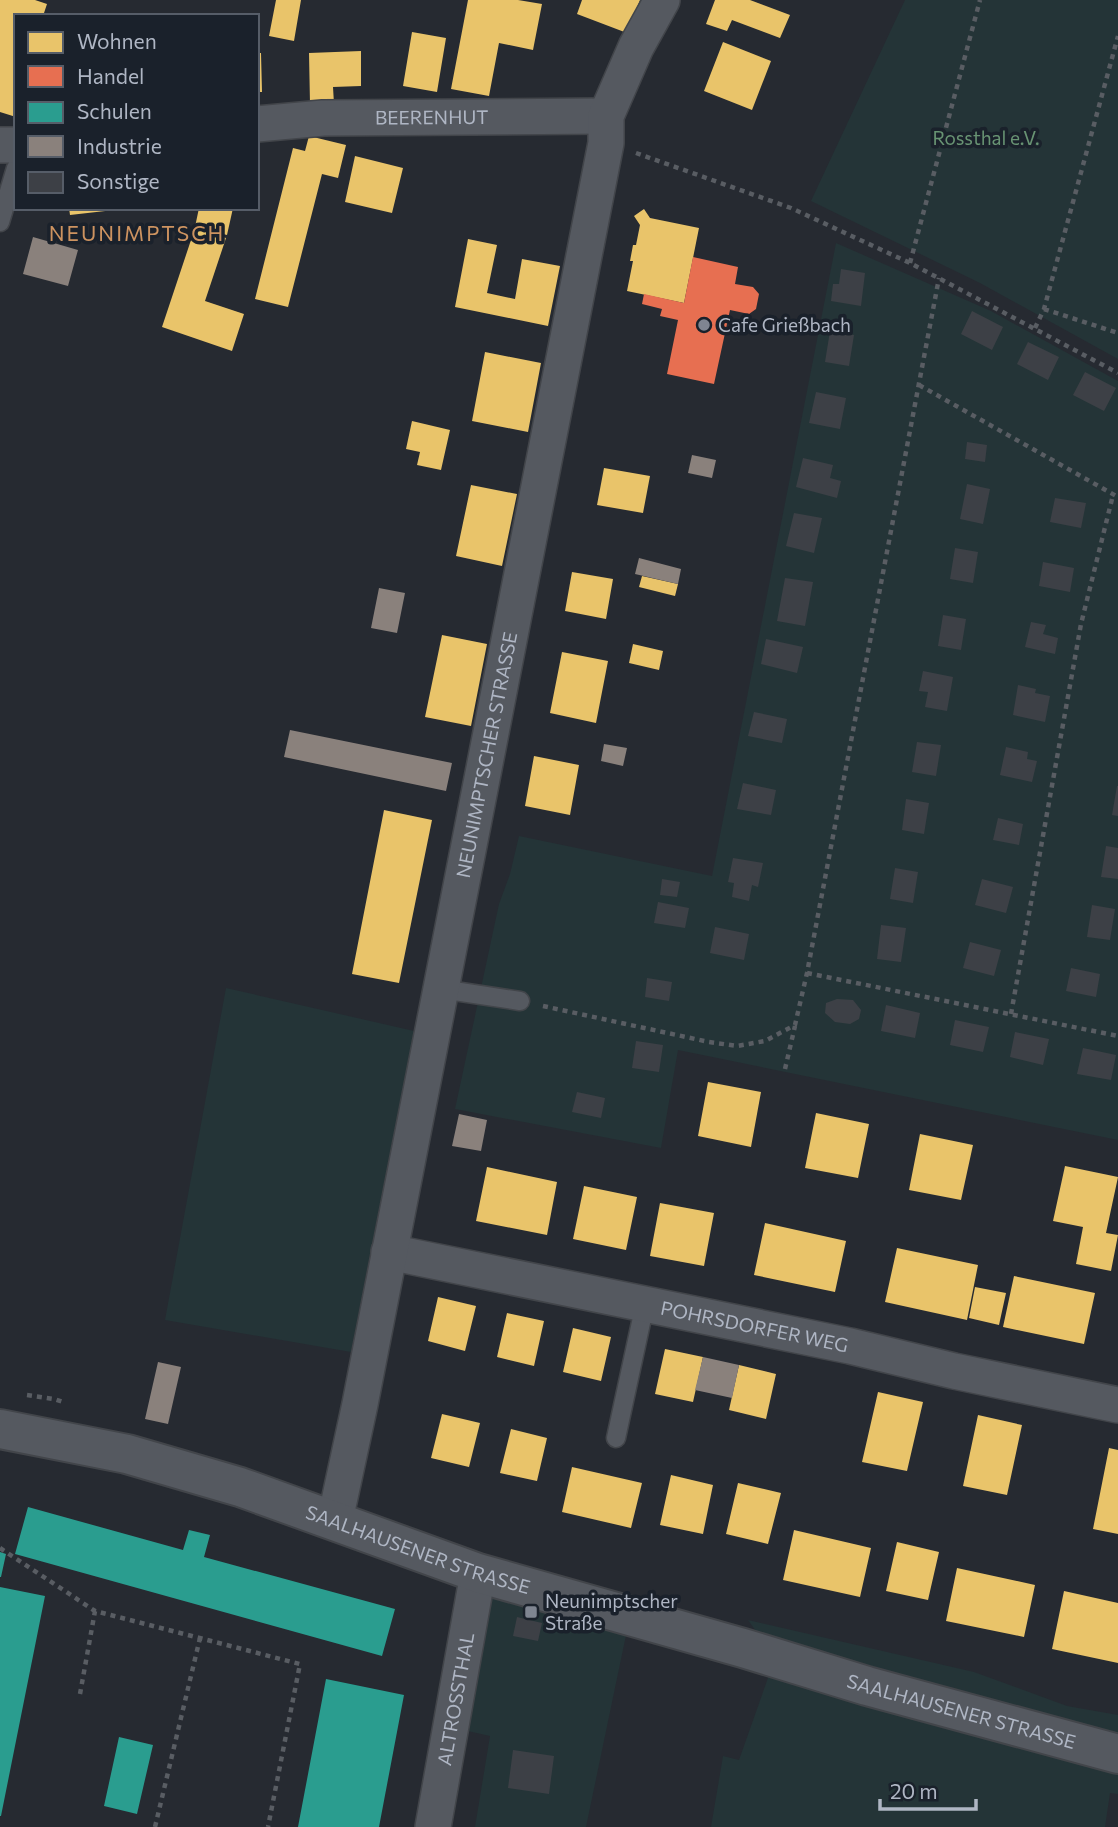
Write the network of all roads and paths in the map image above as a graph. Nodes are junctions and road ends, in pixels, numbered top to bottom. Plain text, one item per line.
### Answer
1 (662, 0) edge
2 (980, 0) edge
3 (1118, 36) edge
4 (259, 124) edge
5 (606, 129) junction
6 (14, 175) edge
7 (0, 222) edge
8 (909, 263) junction
9 (939, 278) junction
10 (1044, 309) junction
11 (1035, 328) junction
12 (1118, 333) edge
13 (1118, 373) edge
14 (919, 385) junction
15 (1116, 496) edge
16 (807, 973) junction
17 (441, 989) junction
18 (520, 1001) joint
19 (1011, 1014) junction
20 (795, 1025) junction
21 (1118, 1036) edge
22 (785, 1069) dead end
23 (390, 1252) junction
24 (645, 1304) junction
25 (1118, 1405) edge
26 (0, 1429) edge
27 (616, 1438) dead end
28 (335, 1520) junction
29 (0, 1548) edge
30 (478, 1573) junction
31 (95, 1611) junction
32 (200, 1638) junction
33 (80, 1694) dead end
34 (1118, 1754) edge
35 (155, 1827) edge
36 (268, 1827) edge
37 (433, 1827) edge

1 - 5 street, NEUNIMPTSCHER STRASSE
2 - 8 path
3 - 10 path
4 - 5 street, BEERENHUT
5 - 8 path
5 - 17 street, NEUNIMPTSCHER STRASSE
6 - 7 lane
8 - 9 path
9 - 11 path
9 - 14 path
10 - 11 path
10 - 12 path
11 - 13 path
14 - 15 path
14 - 16 path
15 - 19 path
16 - 19 path
16 - 20 path
17 - 18 lane
17 - 23 street, NEUNIMPTSCHER STRASSE
18 - 20 path
19 - 21 path
20 - 22 path
23 - 24 street, POHRSDORFER WEG
23 - 28 street, NEUNIMPTSCHER STRASSE
24 - 25 street, POHRSDORFER WEG
24 - 27 lane
26 - 28 street, SAALHAUSENER STRASSE
28 - 30 street, SAALHAUSENER STRASSE
29 - 31 path
30 - 34 street, SAALHAUSENER STRASSE
30 - 37 street, ALTROSSTHAL
31 - 32 path
31 - 33 path
32 - 35 path
32 - 36 path

